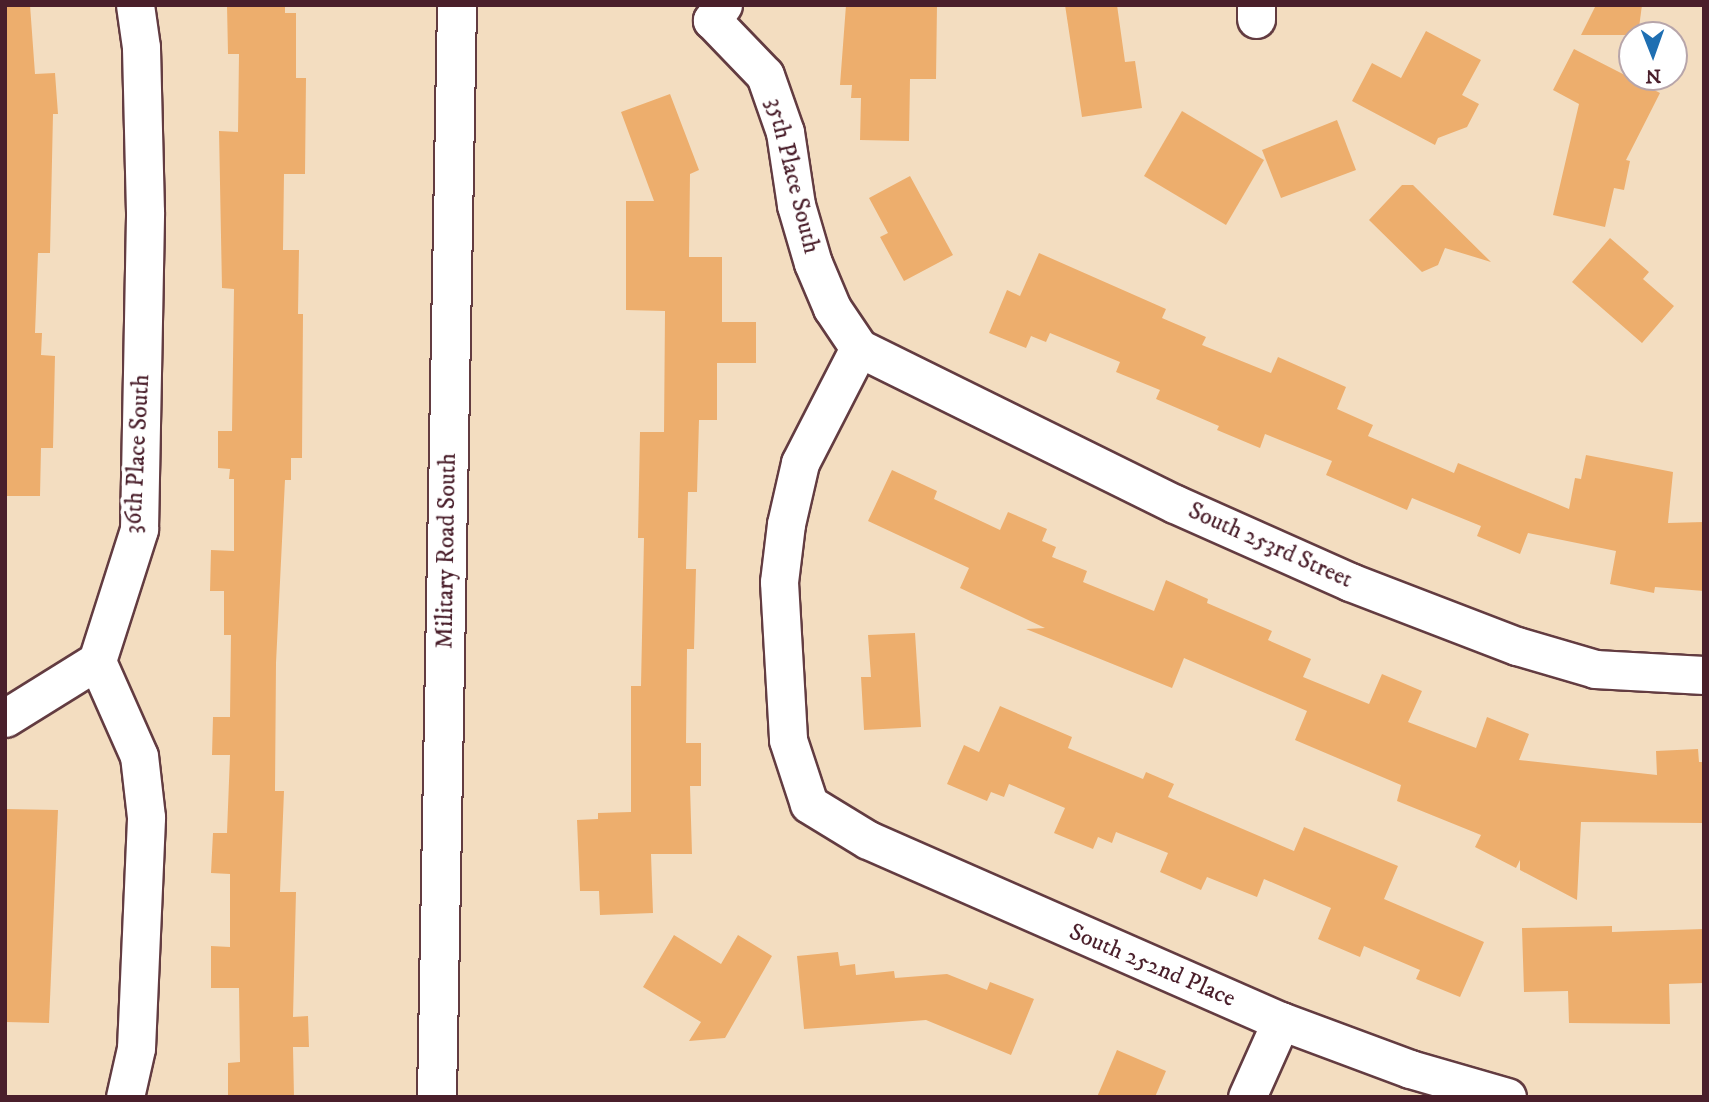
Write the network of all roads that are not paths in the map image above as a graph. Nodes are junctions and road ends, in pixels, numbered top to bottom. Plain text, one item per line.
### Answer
1 (135, 5) edge
2 (457, 5) edge
3 (708, 10) edge
4 (859, 348) junction
5 (97, 661) junction
6 (1704, 675) edge
7 (5, 718) edge
8 (1281, 1021) junction
9 (125, 1097) edge
10 (437, 1097) edge
11 (1247, 1097) edge
12 (1507, 1097) edge

1 - 5 street, 36th Place South
2 - 10 main road, Military Road South
3 - 4 street, 35th Place South
4 - 6 street, South 253rd Street
4 - 8 street, South 252nd Place
5 - 7 street
5 - 9 street
8 - 11 street
8 - 12 street, South 252nd Place

